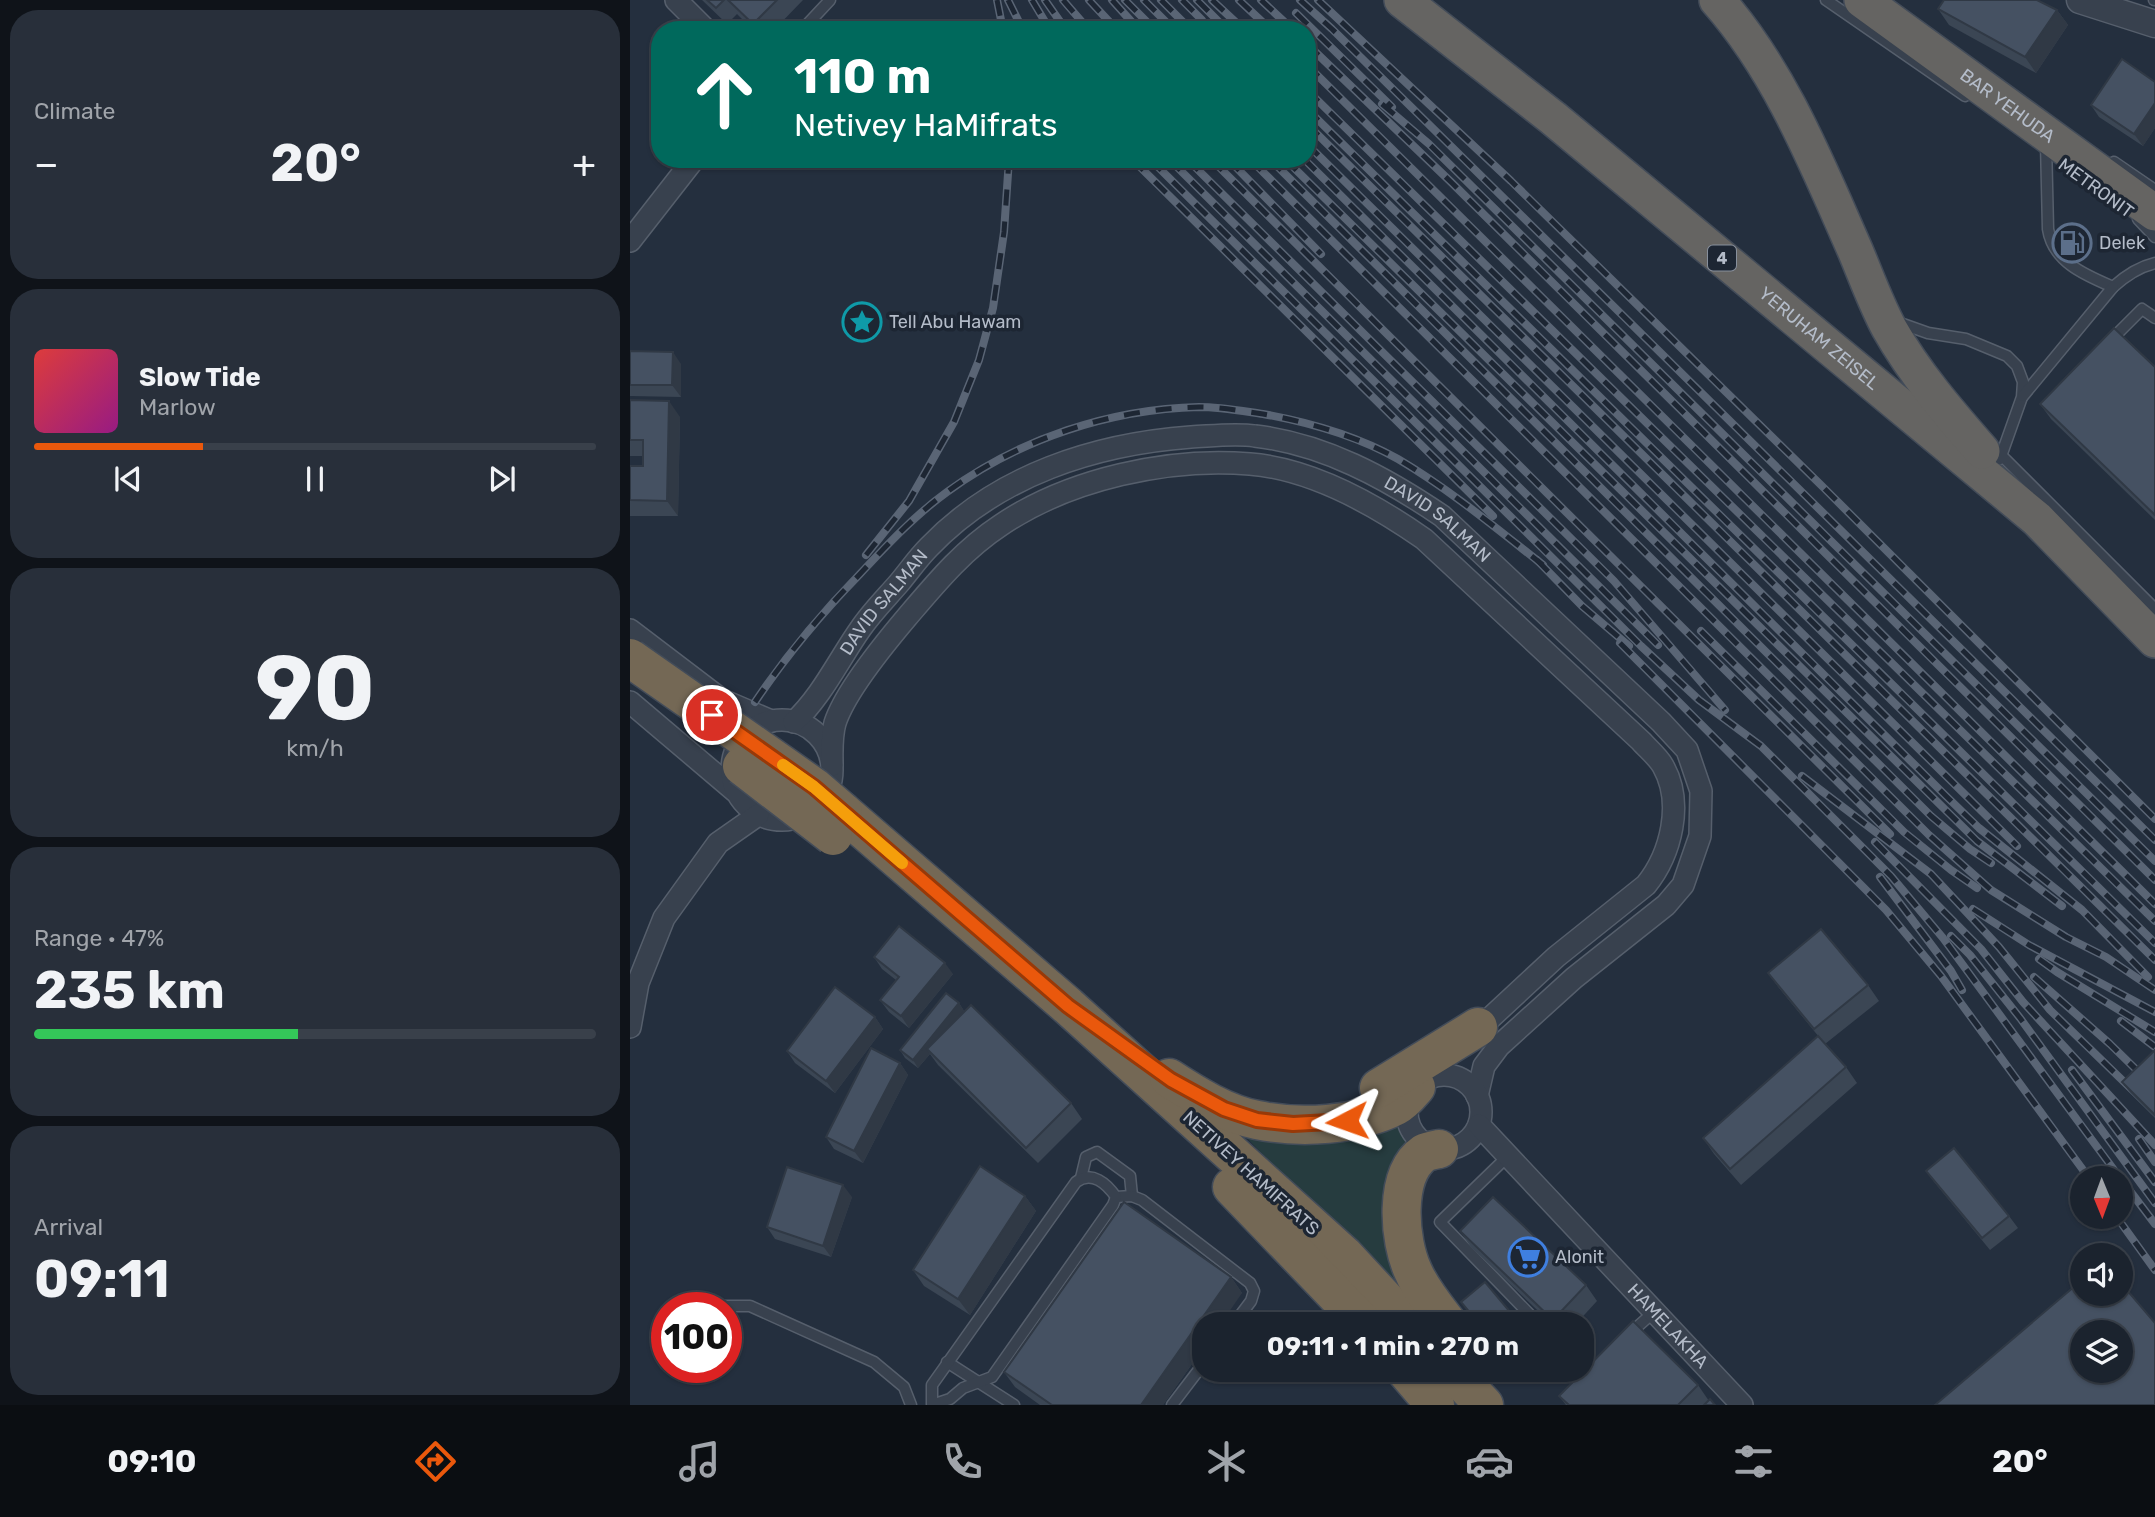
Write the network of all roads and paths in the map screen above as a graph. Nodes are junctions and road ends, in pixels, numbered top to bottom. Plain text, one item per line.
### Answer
1 (676, 0) edge
2 (830, 0) edge
3 (1402, 0) edge
4 (1717, 0) edge
5 (1730, 0) edge
6 (1826, 0) edge
7 (1862, 0) edge
8 (2080, 0) edge
9 (2110, 0) edge
10 (2155, 16) edge
11 (697, 21) edge
12 (810, 21) edge
13 (2155, 24) edge
14 (1911, 35) junction
15 (1759, 57) junction
16 (1985, 75) dead end
17 (1978, 105) dead end
18 (2046, 148) junction
19 (2109, 159) dead end
20 (687, 168) edge
21 (2149, 199) edge
22 (2155, 237) edge
23 (630, 241) edge
24 (2155, 263) edge
25 (1868, 281) junction
26 (2113, 287) junction
27 (2155, 318) edge
28 (1897, 322) junction
29 (2104, 348) edge
30 (2022, 397) junction
31 (2000, 464) junction
32 (2037, 519) junction
33 (2155, 609) edge
34 (630, 630) edge
35 (2155, 640) edge
36 (630, 658) edge
37 (630, 664) edge
38 (630, 685) edge
39 (722, 699) junction
40 (630, 702) edge
41 (771, 721) junction
42 (794, 722) junction
43 (832, 765) junction
44 (736, 791) junction
45 (758, 815) junction
46 (838, 824) junction
47 (1068, 1006) junction
48 (630, 1027) edge
49 (1478, 1027) junction
50 (1421, 1083) junction
51 (1477, 1096) junction
52 (1224, 1109) junction
53 (1479, 1125) junction
54 (1439, 1149) junction
55 (1507, 1157) junction
56 (1081, 1178) junction
57 (1132, 1196) junction
58 (1116, 1198) junction
59 (742, 1306) edge
60 (1243, 1312) edge
61 (1352, 1312) edge
62 (1397, 1312) edge
63 (1440, 1312) edge
64 (1527, 1312) edge
65 (1654, 1312) junction
66 (1615, 1346) edge
67 (947, 1362) junction
68 (1192, 1379) edge
69 (1412, 1382) edge
70 (1414, 1382) edge
71 (1462, 1382) edge
72 (1493, 1382) edge
73 (978, 1383) junction
74 (911, 1405) edge
75 (932, 1405) edge
76 (1014, 1405) edge
77 (1172, 1405) edge
78 (1428, 1405) edge
79 (1435, 1405) edge
80 (1484, 1405) edge
81 (1510, 1405) edge
82 (1742, 1405) edge

1 - 11 street
2 - 12 lane
3 - 32 highway, YERUHAM ZEISEL / 4
4 - 15 highway
5 - 15 lane
6 - 17 lane
7 - 14 highway, BAR YEHUDA
8 - 13 street
9 - 10 lane
14 - 16 lane
14 - 18 highway, BAR YEHUDA
15 - 25 highway
18 - 21 highway, BAR YEHUDA
18 - 26 lane
19 - 21 lane, METRONIT
20 - 23 street
21 - 22 lane, METRONIT
24 - 26 lane
25 - 28 lane
25 - 31 highway
26 - 30 lane
27 - 29 lane
28 - 30 lane
28 - 31 lane
30 - 31 lane
31 - 32 highway
31 - 33 lane
32 - 35 highway, YERUHAM ZEISEL / 4
34 - 39 street
36 - 46 highway, NETIVEY HAMIFRATS, bridge
37 - 39 street
38 - 46 highway, NETIVEY HAMIFRATS, bridge
39 - 41 street
40 - 44 street
41 - 42 street
41 - 44 street
42 - 43 street
42 - 51 street, DAVID SALMAN
43 - 45 street
43 - 49 street, DAVID SALMAN
44 - 45 street
45 - 48 street
46 - 47 highway, NETIVEY HAMIFRATS
46 - 61 highway, NETIVEY HAMIFRATS
47 - 52 highway
47 - 62 highway, NETIVEY HAMIFRATS
49 - 50 street, DAVID SALMAN
49 - 52 highway
50 - 51 street
50 - 52 highway
50 - 54 street
51 - 53 street
53 - 54 street
53 - 55 street, HAMELAKHA
54 - 63 highway
55 - 64 lane
55 - 65 street, HAMELAKHA
56 - 57 lane
56 - 58 lane
56 - 67 lane
57 - 58 lane
57 - 60 lane
58 - 73 lane
59 - 74 lane
65 - 66 lane
65 - 82 street, HAMELAKHA
67 - 73 lane
67 - 75 lane
68 - 77 lane
69 - 78 highway
70 - 79 highway
71 - 80 highway
72 - 81 highway
73 - 75 lane
73 - 76 lane

